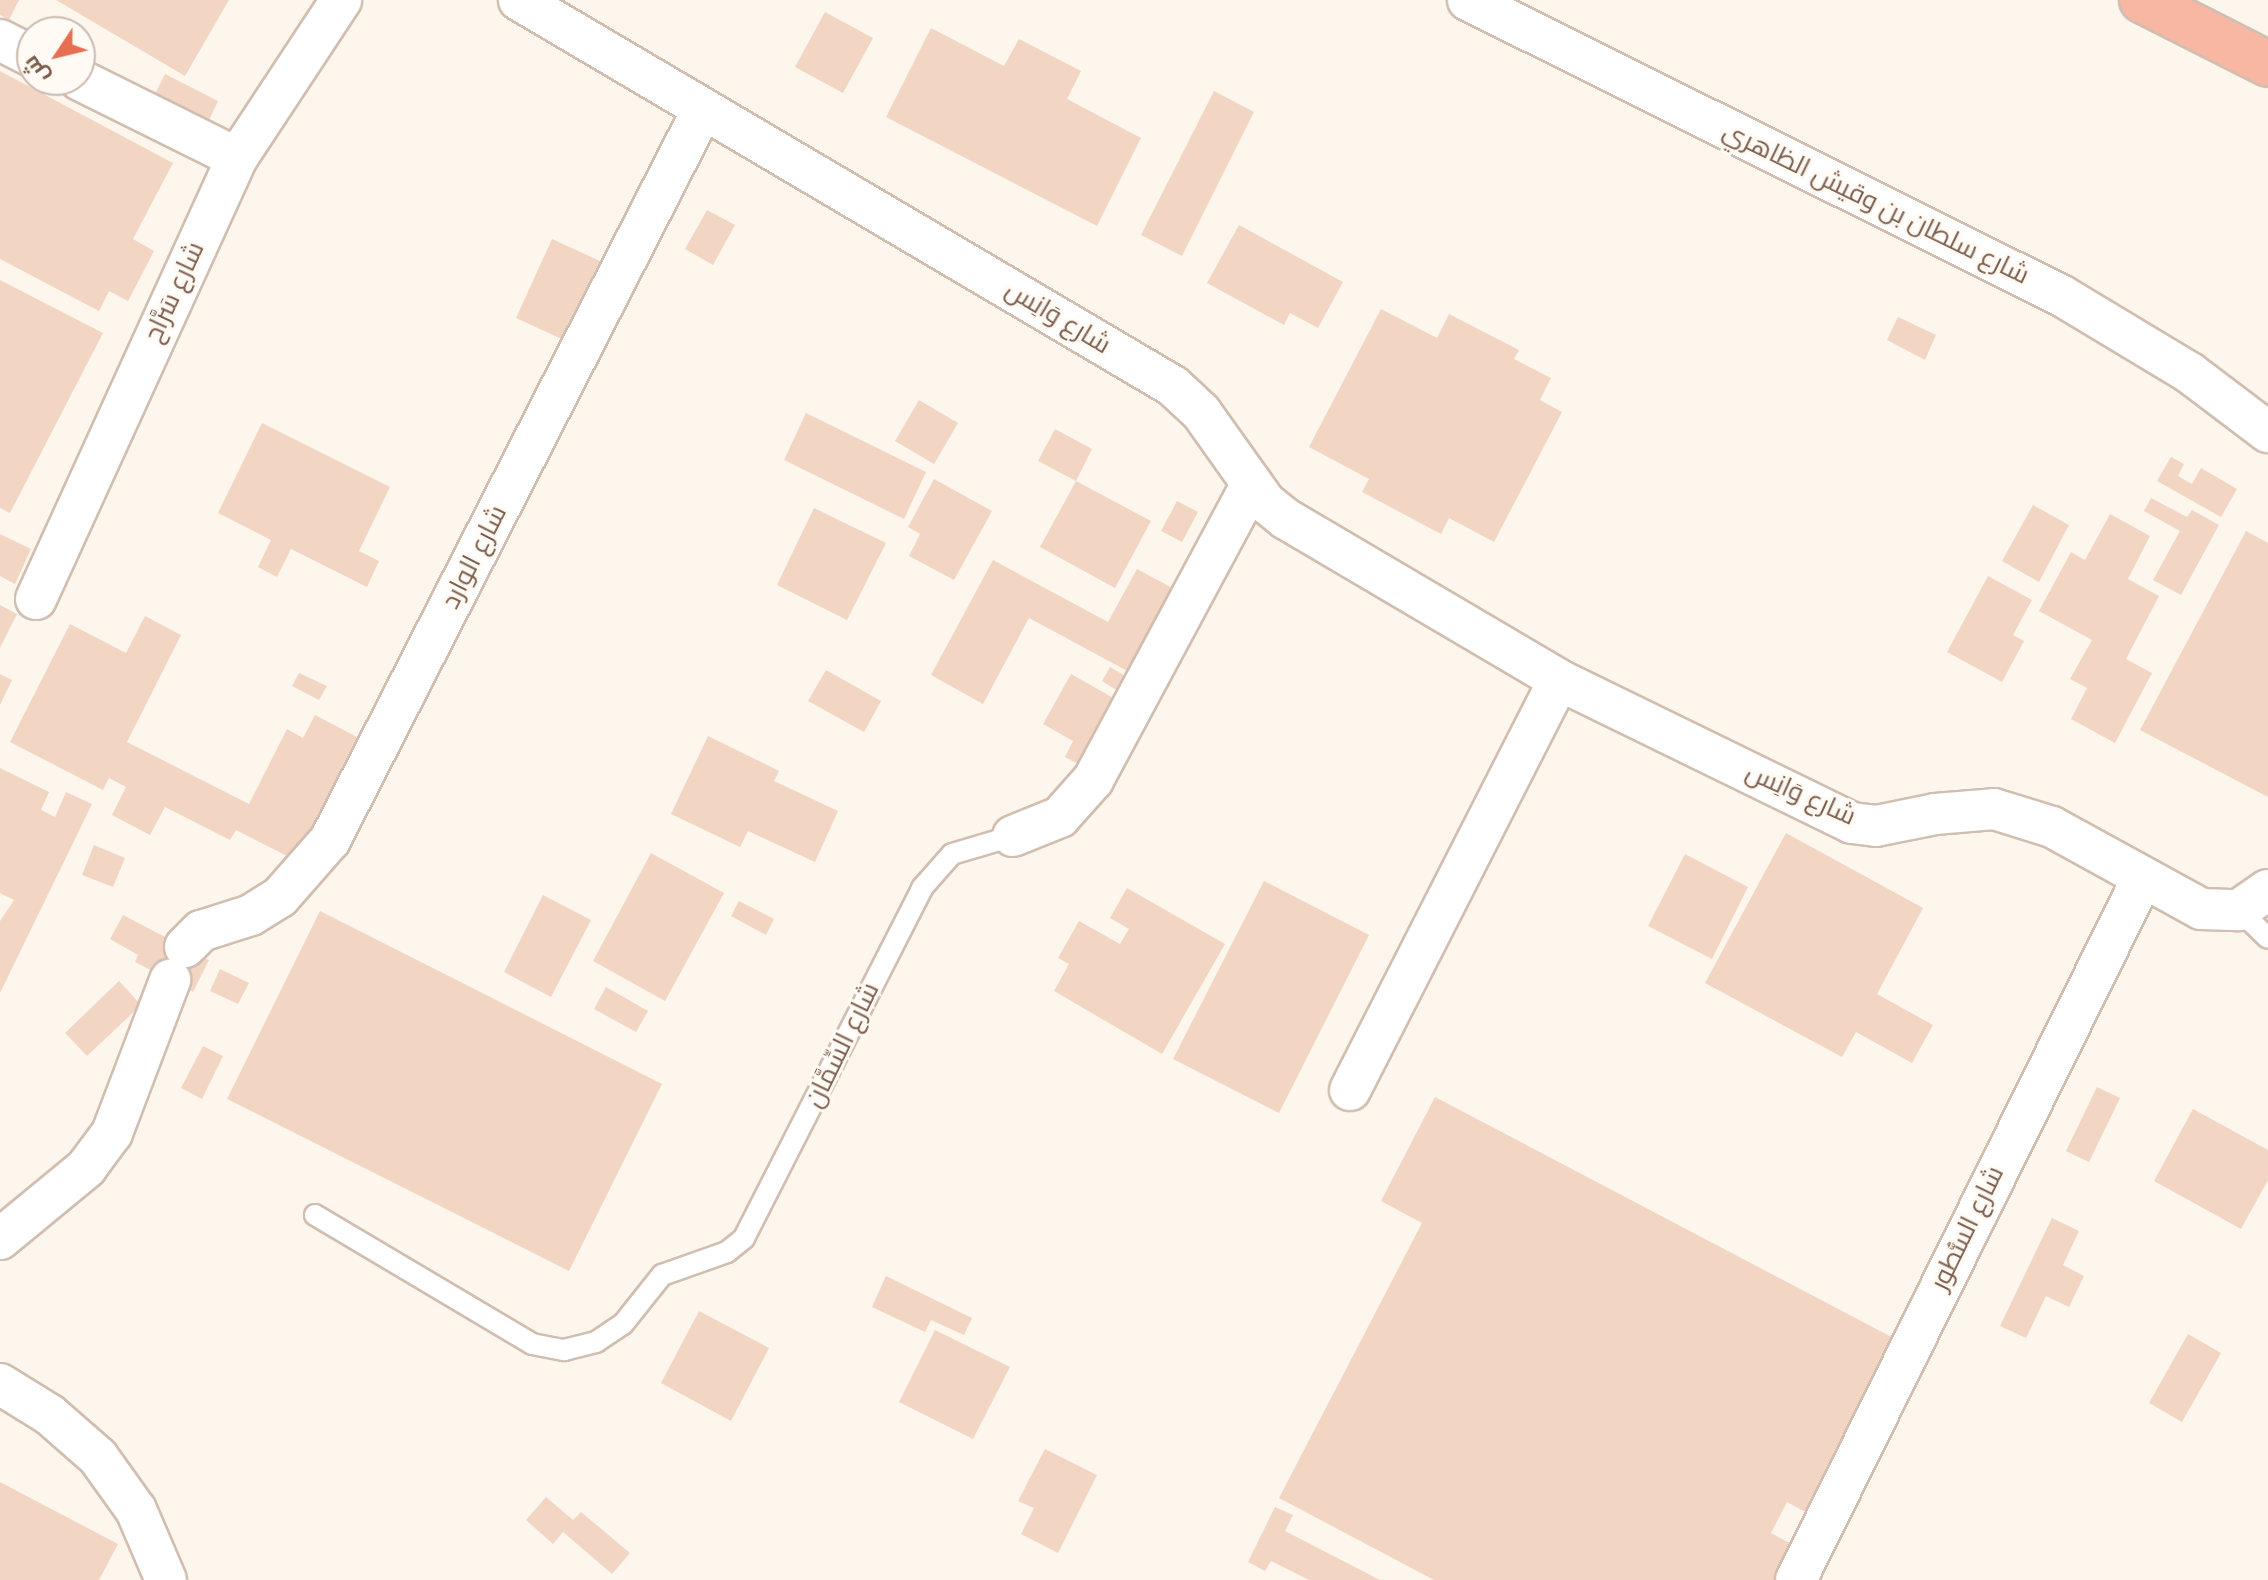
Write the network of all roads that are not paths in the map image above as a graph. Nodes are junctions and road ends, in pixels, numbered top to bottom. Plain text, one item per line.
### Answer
1 (341, 0) edge
2 (519, 0) edge
3 (1468, 0) edge
4 (2142, 0) edge
5 (2268, 64) edge
6 (96, 88) edge
7 (703, 109) junction
8 (237, 158) junction
9 (2268, 432) edge
10 (1252, 484) junction
11 (36, 599) dead end
12 (1559, 680) junction
13 (1013, 836) joint
14 (2142, 879) junction
15 (2253, 900) edge
16 (2268, 938) edge
17 (1350, 1090) dead end
18 (315, 1215) dead end
19 (0, 1239) edge
20 (0, 1384) edge
21 (166, 1580) edge
22 (1796, 1580) edge

1 - 8 street, شارع سَرَّاح
2 - 7 street, شارع وَانِس
3 - 9 street, شارع سلطان بن وقيش الظاهري
4 - 5 highway
6 - 8 street
7 - 10 street, شارع وَانِس
7 - 19 street, شارع الوارد
8 - 11 street, شارع سَرَّاح
10 - 12 street, شارع وَانِس
10 - 13 street, شارع السِّمَّان
12 - 14 street, شارع وَانِس
12 - 17 street
13 - 18 lane, شارع السِّمَّان
14 - 15 street, شارع وَانِس
14 - 22 street, شارع السُّطور
15 - 16 lane
20 - 21 street

